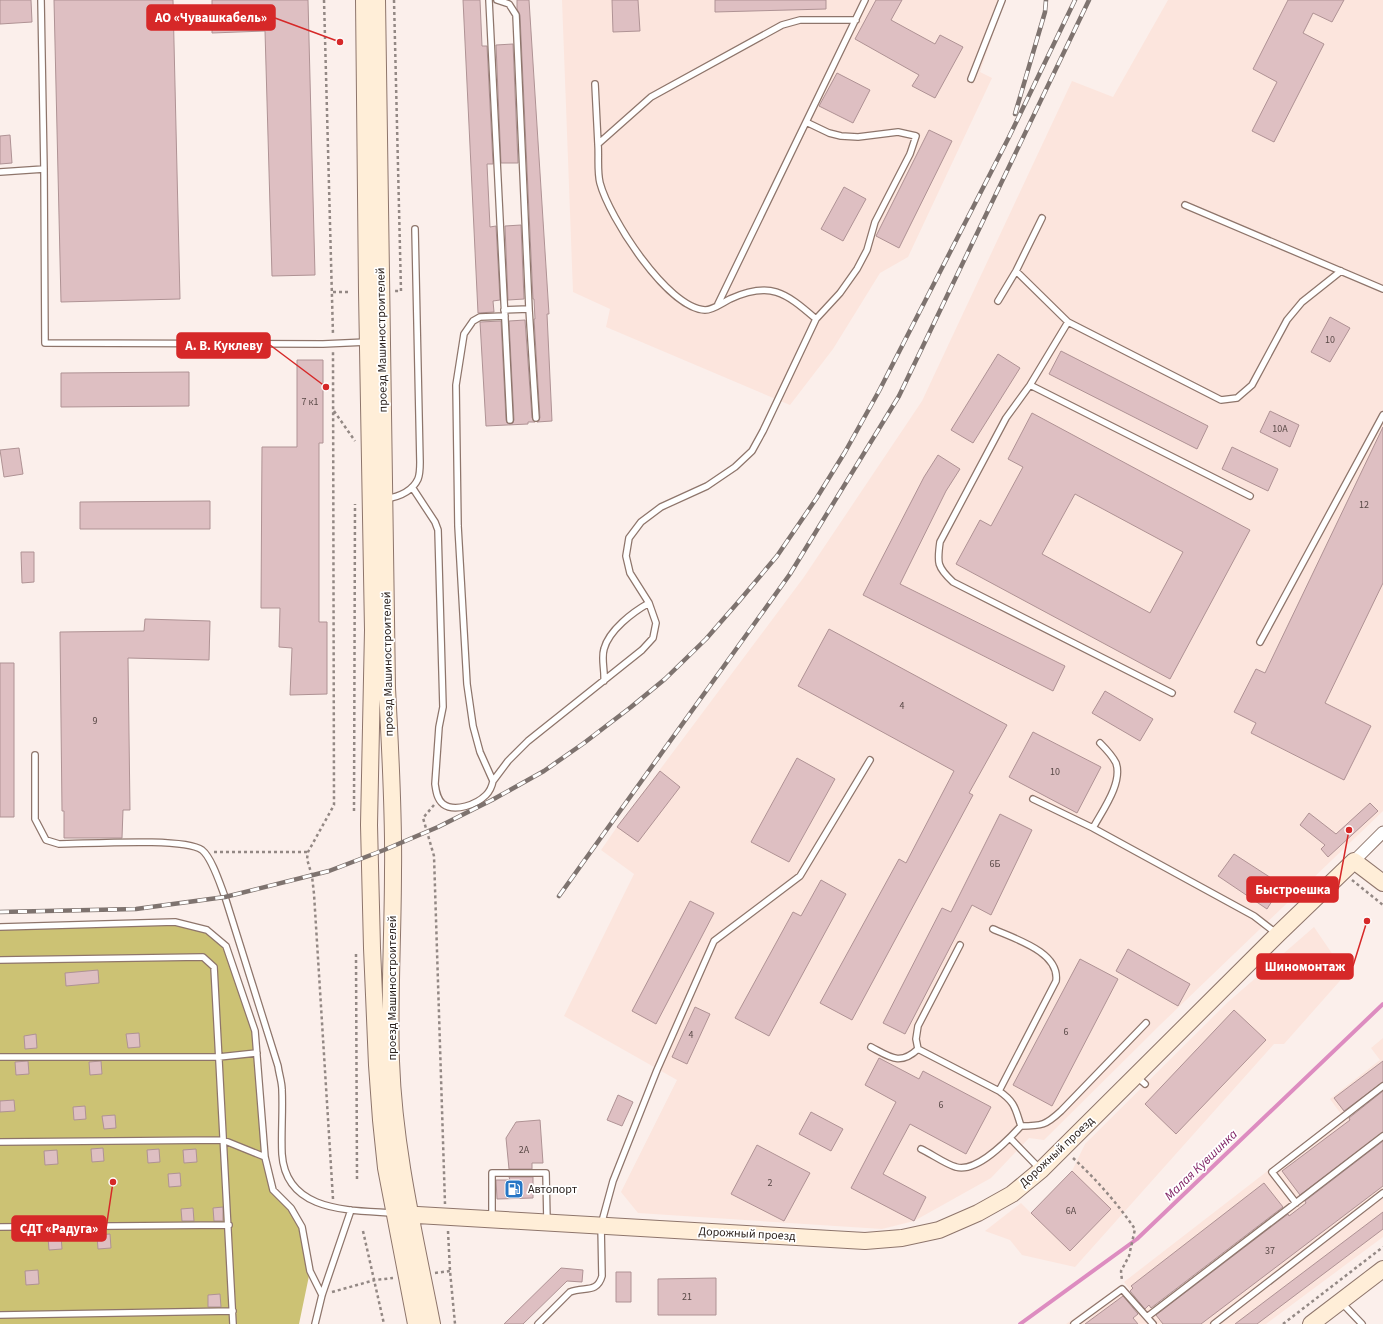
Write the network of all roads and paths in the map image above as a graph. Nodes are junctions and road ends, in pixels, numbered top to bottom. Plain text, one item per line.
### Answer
1 (41, 0) edge
2 (324, 0) edge
3 (364, 0) edge
4 (377, 0) edge
5 (394, 0) edge
6 (489, 0) edge
7 (497, 0) edge
8 (866, 0) edge
9 (1002, 0) edge
10 (856, 20) junction
11 (971, 79) dead end
12 (595, 84) dead end
13 (806, 122) junction
14 (598, 144) junction
15 (44, 169) junction
16 (0, 172) edge
17 (1185, 205) dead end
18 (1042, 218) dead end
19 (416, 229) dead end
20 (1016, 271) junction
21 (1341, 271) junction
22 (1383, 289) edge
23 (388, 291) dead end
24 (333, 292) junction
25 (349, 292) dead end
26 (998, 301) dead end
27 (718, 304) junction
28 (529, 309) junction
29 (504, 313) junction
30 (816, 319) junction
31 (1068, 322) junction
32 (375, 341) junction
33 (333, 344) junction
34 (1030, 385) junction
35 (1383, 415) edge
36 (536, 418) dead end
37 (510, 420) dead end
38 (412, 487) junction
39 (1250, 496) dead end
40 (378, 499) junction
41 (649, 603) junction
42 (1260, 642) dead end
43 (604, 681) junction
44 (1172, 693) dead end
45 (1100, 743) dead end
46 (35, 755) dead end
47 (870, 760) dead end
48 (494, 781) junction
49 (1033, 799) dead end
50 (440, 800) junction
51 (1093, 828) junction
52 (1383, 832) edge
53 (204, 852) junction
54 (308, 852) junction
55 (1354, 861) junction
56 (1342, 872) junction
57 (1383, 883) edge
58 (1383, 905) edge
59 (0, 927) edge
60 (993, 929) dead end
61 (1278, 934) junction
62 (960, 945) dead end
63 (0, 960) edge
64 (1146, 1023) dead end
65 (871, 1047) dead end
66 (918, 1049) junction
67 (257, 1053) junction
68 (0, 1056) edge
69 (219, 1057) junction
70 (1383, 1086) edge
71 (999, 1091) junction
72 (1021, 1126) junction
73 (1383, 1136) edge
74 (1010, 1138) junction
75 (223, 1140) junction
76 (0, 1142) edge
77 (921, 1148) dead end
78 (1063, 1149) junction
79 (265, 1157) junction
80 (1041, 1170) junction
81 (1383, 1193) edge
82 (1296, 1203) junction
83 (445, 1206) dead end
84 (334, 1207) junction
85 (351, 1210) junction
86 (402, 1214) junction
87 (492, 1219) junction
88 (547, 1222) junction
89 (228, 1225) junction
90 (601, 1225) junction
91 (0, 1227) edge
92 (363, 1231) dead end
93 (448, 1234) dead end
94 (1383, 1247) edge
95 (1383, 1269) edge
96 (450, 1271) junction
97 (430, 1273) dead end
98 (395, 1278) dead end
99 (375, 1280) junction
100 (1122, 1289) junction
101 (322, 1295) junction
102 (1341, 1302) junction
103 (233, 1311) junction
104 (0, 1315) edge
105 (1147, 1317) junction
106 (234, 1324) edge
107 (315, 1324) edge
108 (384, 1324) edge
109 (416, 1324) edge
110 (432, 1324) edge
111 (455, 1324) edge
112 (538, 1324) edge
113 (1074, 1324) edge
114 (1152, 1324) edge
115 (1214, 1324) edge
116 (1283, 1324) edge
117 (1311, 1324) edge
118 (1362, 1324) edge

1 - 15 lane
2 - 24 path
3 - 32 main road, проезд Машиностроителей
4 - 32 main road, проезд Машиностроителей
5 - 23 path
6 - 29 lane
7 - 28 lane
8 - 10 lane
9 - 11 lane
10 - 13 lane
10 - 14 lane
12 - 14 lane
13 - 27 lane
13 - 30 lane
14 - 27 lane
15 - 16 lane
15 - 33 lane
17 - 21 lane
18 - 20 lane
19 - 38 lane
20 - 26 lane
20 - 31 lane
21 - 22 lane
21 - 31 lane
24 - 25 path
24 - 33 path
27 - 30 lane
28 - 29 lane
28 - 36 lane
29 - 37 lane
29 - 48 lane
30 - 41 lane
31 - 34 lane
32 - 33 lane
32 - 40 main road, проезд Машиностроителей
33 - 54 path
34 - 39 lane
34 - 44 lane
35 - 42 lane
38 - 40 lane
38 - 50 lane
40 - 86 main road, проезд Машиностроителей
40 - 86 main road, проезд Машиностроителей
41 - 43 lane
41 - 43 lane
43 - 48 lane
45 - 51 lane
46 - 53 lane
47 - 90 lane
48 - 50 lane
49 - 51 lane
50 - 83 path
51 - 61 lane
52 - 55 street, Дорожный проезд
53 - 54 path
53 - 84 lane
54 - 84 path
55 - 56 main road, Дорожный проезд
55 - 57 main road
56 - 58 path
56 - 61 main road, Дорожный проезд
59 - 67 lane
60 - 71 lane
61 - 78 main road, Дорожный проезд
62 - 66 lane
63 - 69 lane
64 - 72 lane
65 - 66 lane
66 - 71 lane
67 - 69 lane
67 - 79 lane
68 - 69 lane
69 - 75 lane
70 - 82 lane
71 - 72 lane
72 - 74 lane
73 - 82 lane
74 - 77 lane
74 - 80 lane
75 - 76 lane
75 - 79 lane
75 - 89 lane
78 - 80 main road, Дорожный проезд
78 - 100 path
79 - 101 lane
80 - 90 main road, Дорожный проезд
81 - 115 lane
82 - 105 lane
84 - 85 lane
85 - 86 lane
85 - 101 lane
86 - 87 main road, Дорожный проезд
86 - 109 main road, проезд Машиностроителей
86 - 110 main road, проезд Машиностроителей
87 - 88 main road, Дорожный проезд
87 - 88 lane
88 - 90 main road, Дорожный проезд
89 - 91 lane
89 - 103 lane
90 - 112 lane
92 - 99 path
93 - 96 path
94 - 116 path
95 - 102 main road
96 - 97 path
96 - 111 path
98 - 99 path
99 - 101 path
99 - 108 path
100 - 105 lane
100 - 113 lane
101 - 107 lane
102 - 117 main road
102 - 118 lane
103 - 104 lane
103 - 106 lane
105 - 114 lane

